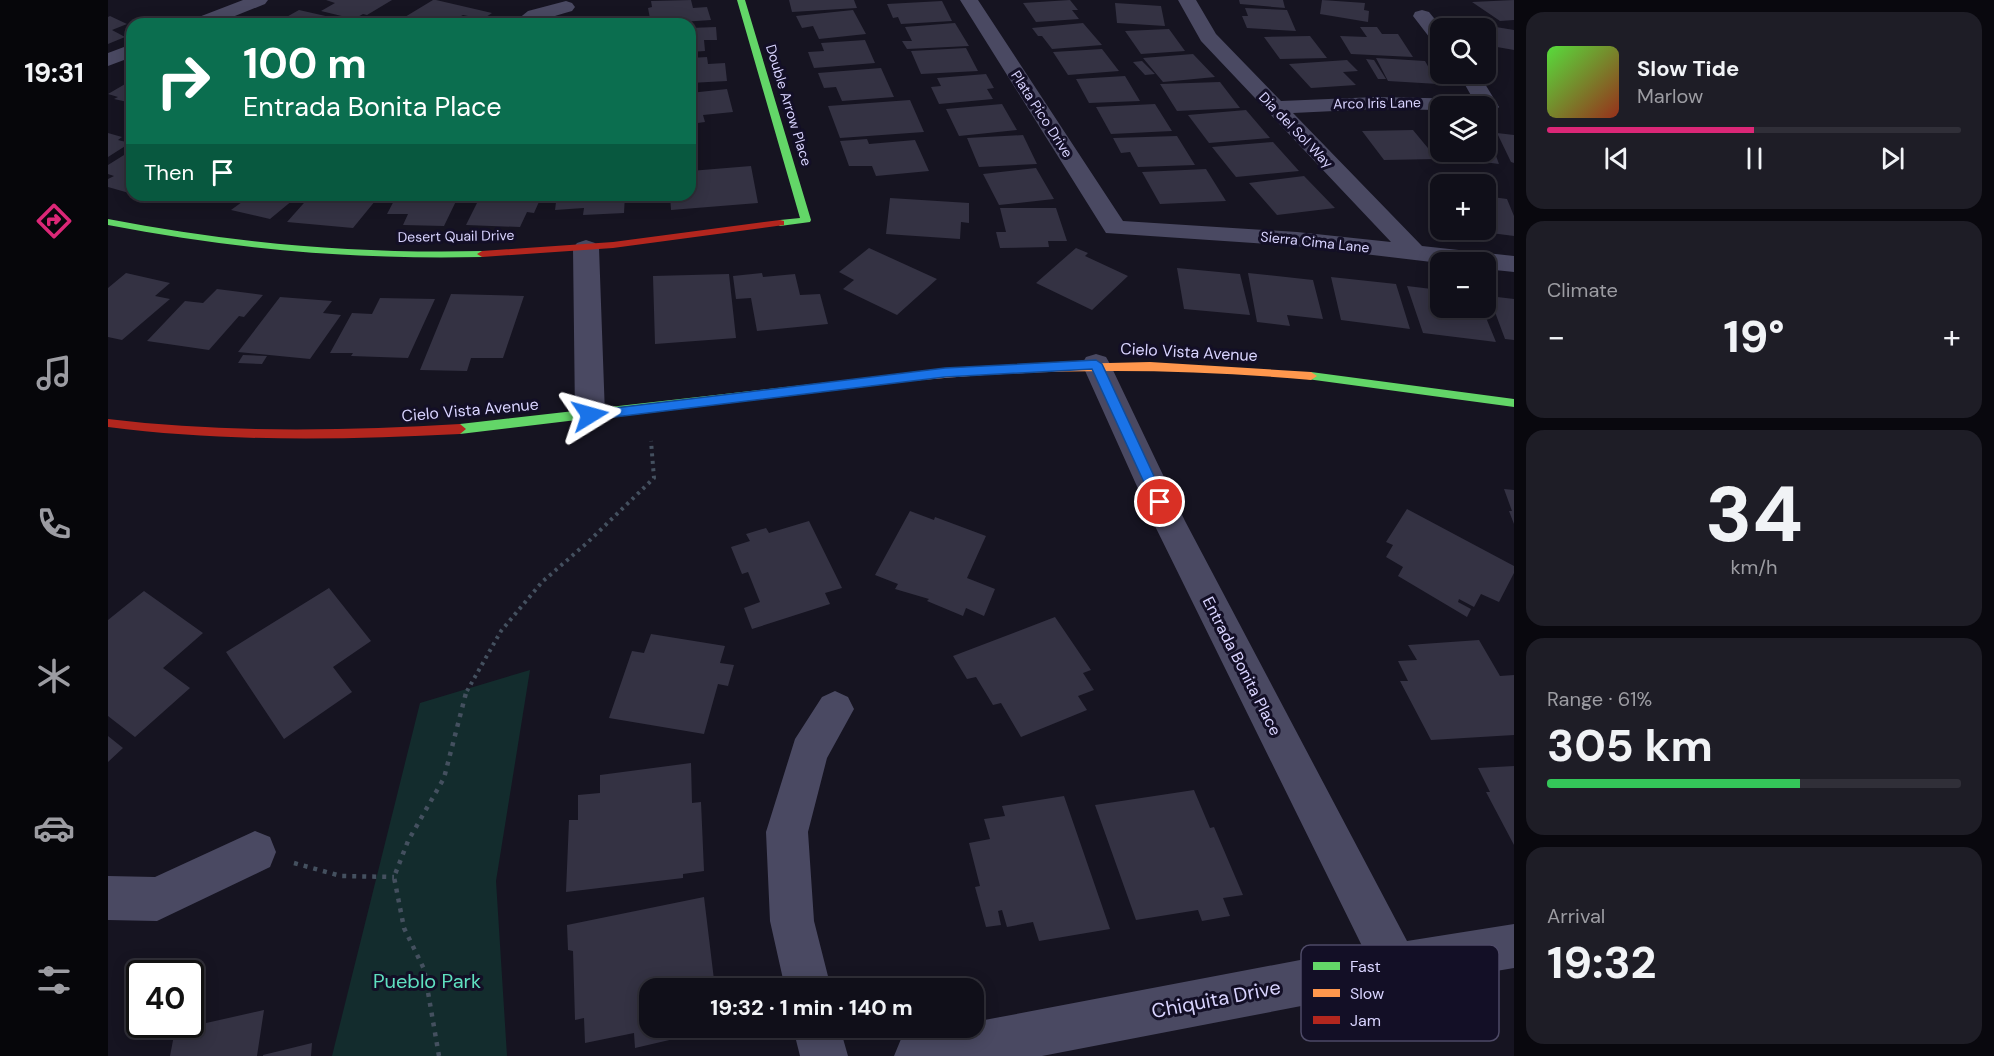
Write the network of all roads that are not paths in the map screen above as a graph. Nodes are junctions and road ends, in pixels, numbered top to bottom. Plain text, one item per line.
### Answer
1 (259, 0) edge
2 (741, 0) edge
3 (969, 0) edge
4 (1187, 0) edge
5 (566, 7) dead end
6 (1422, 16) dead end
7 (213, 18) edge
8 (530, 18) edge
9 (1430, 26) edge
10 (126, 52) edge
11 (108, 60) edge
12 (1430, 102) edge
13 (1275, 108) junction
14 (806, 220) joint
15 (108, 222) edge
16 (1115, 228) joint
17 (586, 248) junction
18 (1415, 253) junction
19 (1514, 264) edge
20 (1096, 364) junction
21 (1514, 403) edge
22 (590, 415) junction
23 (108, 423) edge
24 (835, 709) dead end
25 (255, 852) road end
26 (108, 898) edge
27 (1385, 945) edge
28 (1514, 946) edge
29 (1499, 948) edge
30 (806, 978) edge
31 (1301, 983) edge
32 (820, 1038) edge
33 (824, 1056) edge
34 (918, 1056) edge

1 - 7 street
2 - 14 street, Double Arrow Place
3 - 16 street, Plata Pico Drive
4 - 13 street, Dia del Sol Way
5 - 8 street
6 - 9 street
10 - 11 street
12 - 13 street, Arco Iris Lane
13 - 18 street, Dia del Sol Way
14 - 17 street, Desert Quail Drive
15 - 17 street, Desert Quail Drive
16 - 18 street, Sierra Cima Lane
17 - 22 street
18 - 19 street, Sierra Cima Lane
20 - 21 street, Cielo Vista Avenue
20 - 22 street, Cielo Vista Avenue
20 - 27 street, Entrada Bonita Place
22 - 23 street, Cielo Vista Avenue
24 - 30 street
25 - 26 street
28 - 29 street, Chiquita Drive
31 - 34 street, Chiquita Drive
32 - 33 street

